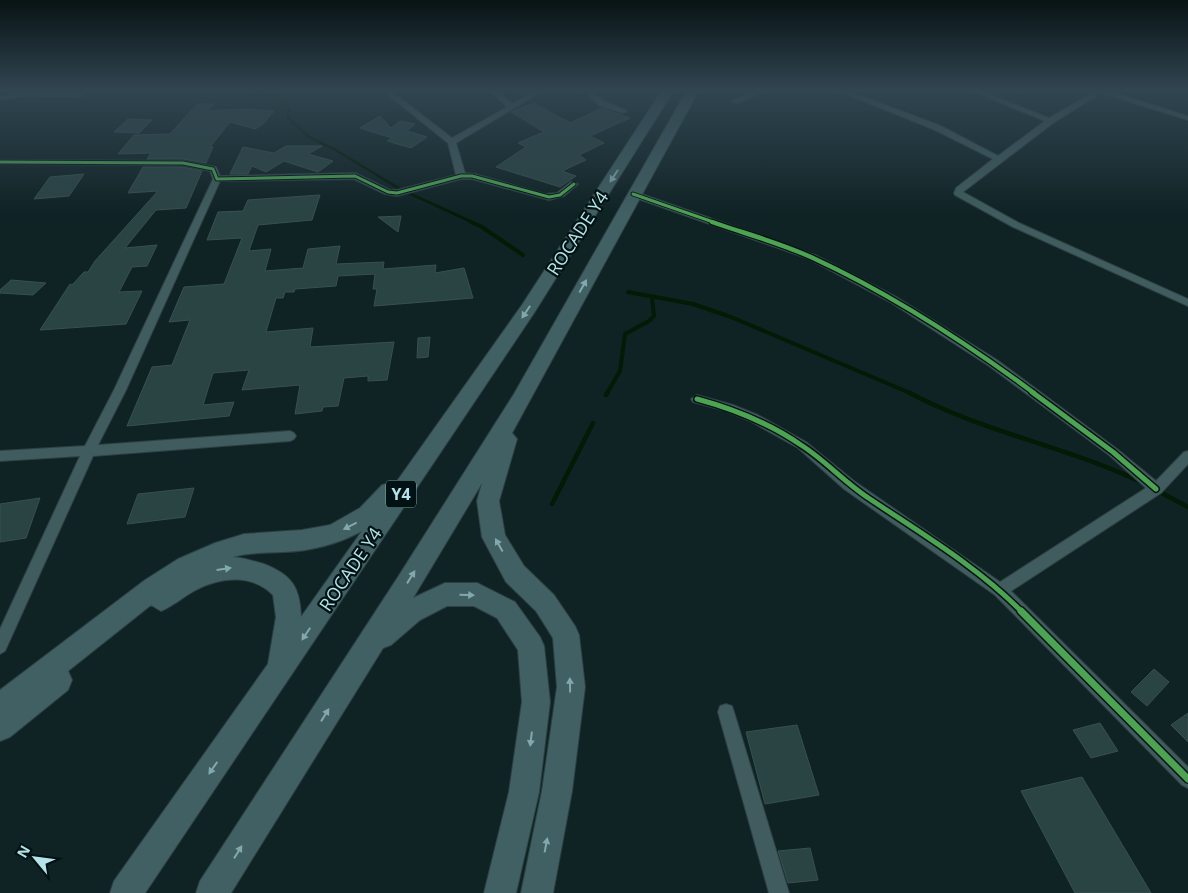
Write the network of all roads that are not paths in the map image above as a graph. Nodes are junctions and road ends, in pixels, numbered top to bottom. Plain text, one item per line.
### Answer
1 (439, 132) edge
2 (469, 132) edge
3 (641, 132) edge
4 (669, 132) edge
5 (945, 132) edge
6 (1034, 132) edge
7 (452, 142) junction
8 (999, 158) junction
9 (0, 162) edge
10 (461, 176) junction
11 (217, 179) junction
12 (574, 184) dead end
13 (633, 194) junction
14 (1188, 304) edge
15 (522, 397) junction
16 (696, 399) dead end
17 (465, 400) junction
18 (290, 436) dead end
19 (89, 451) junction
20 (0, 456) edge
21 (1188, 456) edge
22 (1156, 490) junction
23 (1000, 590) junction
24 (0, 646) edge
25 (366, 650) junction
26 (280, 671) junction
27 (0, 707) edge
28 (726, 712) dead end
29 (0, 727) edge
30 (1188, 779) edge
31 (126, 893) edge
32 (212, 893) edge
33 (500, 893) edge
34 (537, 893) edge
35 (779, 893) edge

1 - 7 street
2 - 7 street
3 -> 17 highway, ROCADE Y4 / Y4
4 - 13 highway, ROCADE Y4
5 - 8 street
6 - 8 street
7 - 10 street
8 - 14 street
9 - 11 street
10 - 11 street
10 - 12 street
11 - 19 street
15 -> 13 highway, ROCADE Y4
13 - 22 street
25 -> 15 highway, ROCADE Y4
34 -> 15 highway
16 - 23 street
17 -> 26 highway, ROCADE Y4 / Y4
17 -> 27 highway
18 - 19 street
19 - 20 street
19 - 24 street
21 - 22 street
22 - 23 street
23 - 30 street
32 -> 25 highway, ROCADE Y4
25 -> 33 highway
29 -> 26 highway
26 -> 31 highway, ROCADE Y4 / Y4
28 - 35 street

